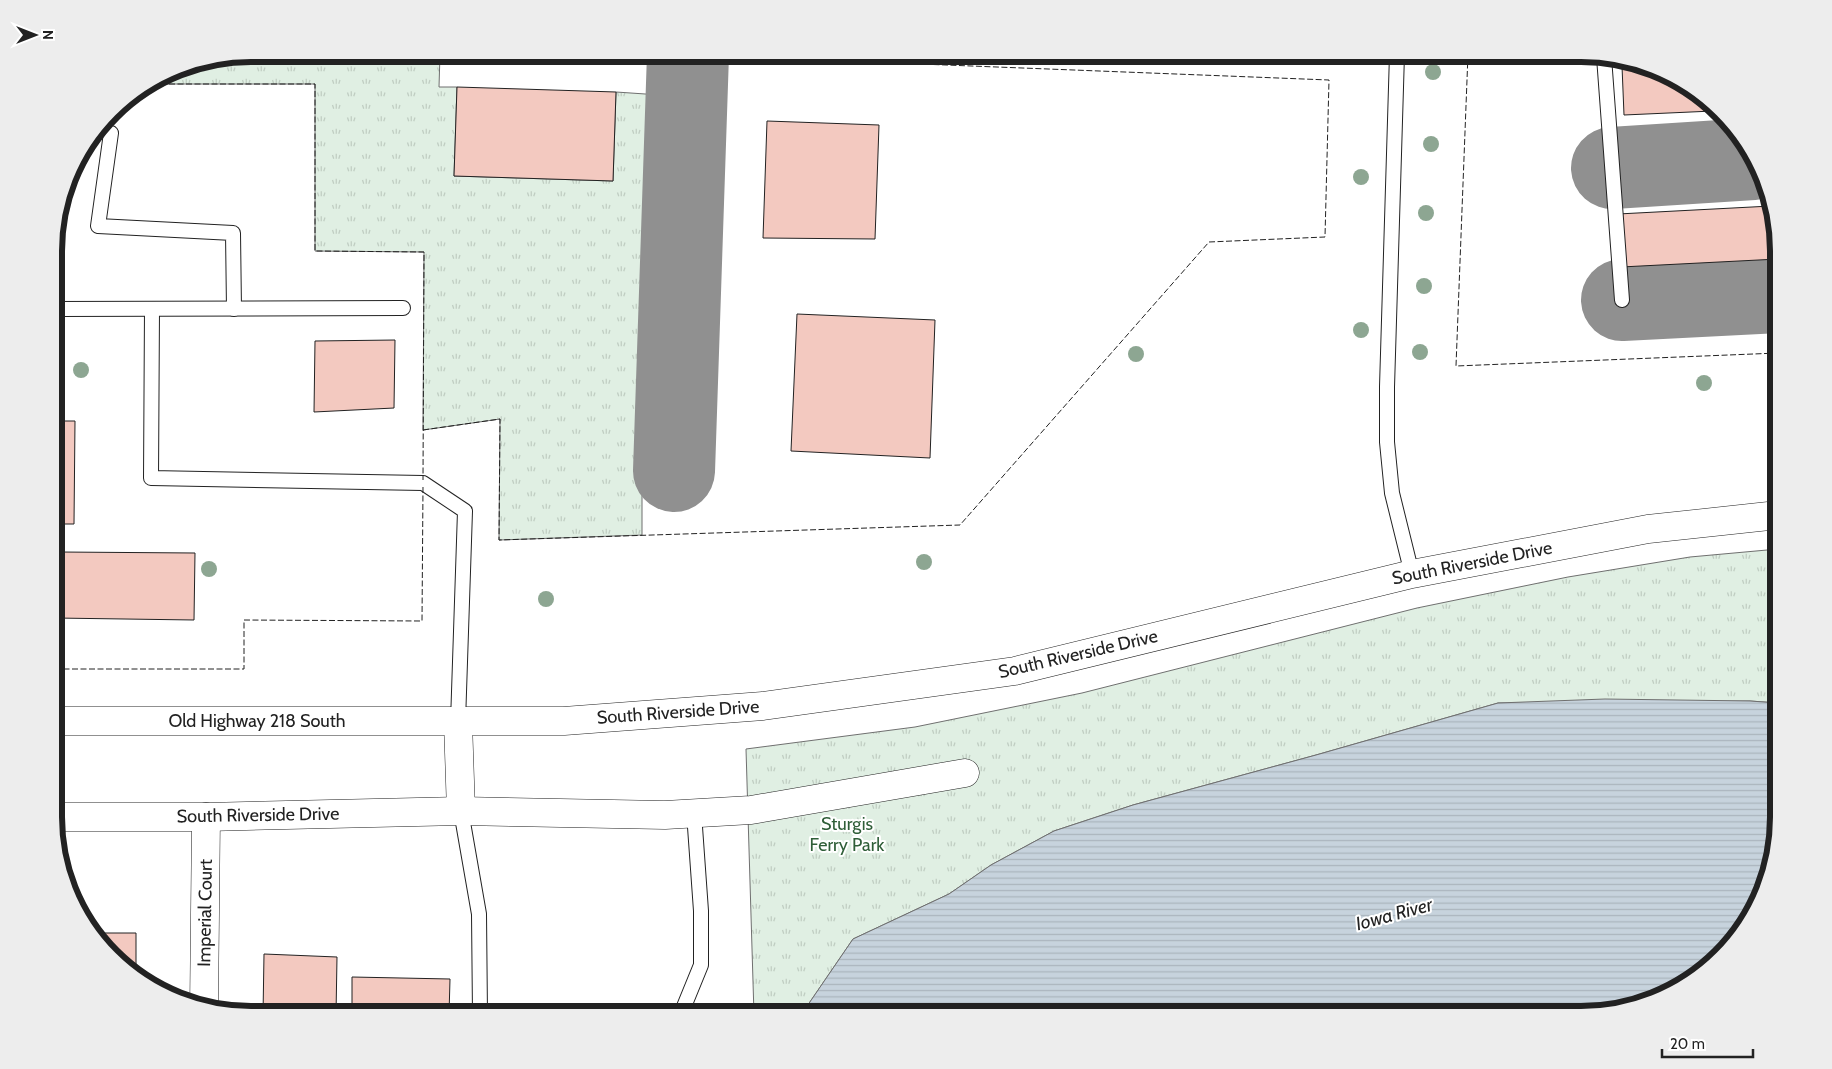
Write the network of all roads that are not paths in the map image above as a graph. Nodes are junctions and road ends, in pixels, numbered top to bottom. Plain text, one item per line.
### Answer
1 (1397, 62) edge
2 (1605, 64) edge
3 (110, 133) dead end
4 (1622, 300) dead end
5 (403, 308) dead end
6 (62, 309) edge
7 (152, 309) junction
8 (234, 309) junction
9 (1770, 516) edge
10 (1412, 574) junction
11 (62, 721) edge
12 (458, 722) junction
13 (965, 774) dead end
14 (461, 811) junction
15 (694, 813) junction
16 (62, 817) edge
17 (206, 817) junction
18 (204, 1001) edge
19 (480, 1006) edge
20 (684, 1006) edge

1 - 10 lane
2 - 4 lane
3 - 8 lane
5 - 8 lane
6 - 7 lane
7 - 8 lane
7 - 12 lane
9 - 10 main road, South Riverside Drive
10 - 12 main road, South Riverside Drive
11 - 12 main road, Old Highway 218 South
12 - 14 main road
13 - 15 main road, South Riverside Drive
14 - 15 main road, South Riverside Drive
14 - 17 main road, South Riverside Drive
14 - 19 lane
15 - 20 lane
16 - 17 main road, South Riverside Drive
17 - 18 main road, Imperial Court

